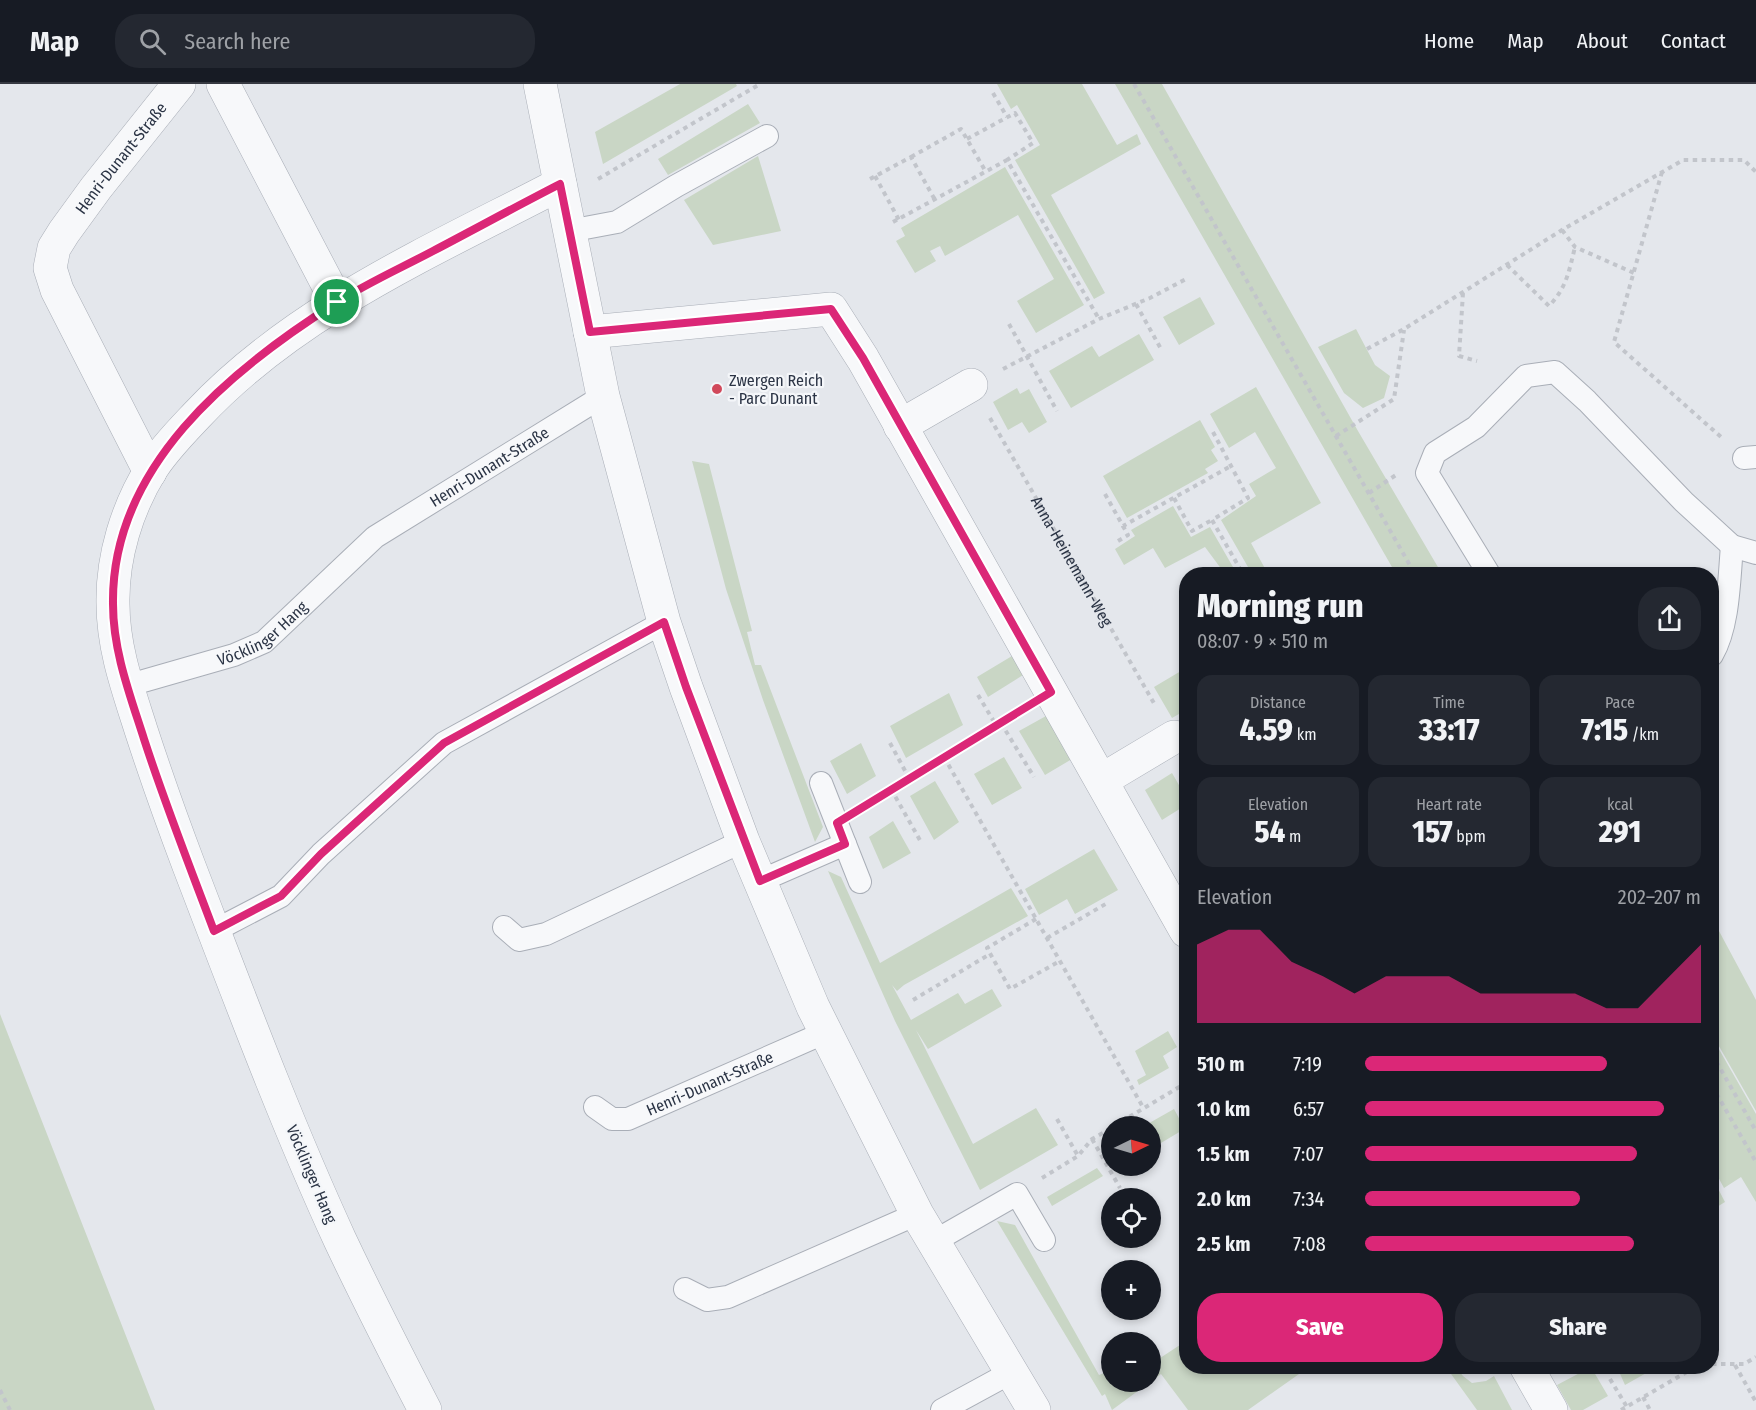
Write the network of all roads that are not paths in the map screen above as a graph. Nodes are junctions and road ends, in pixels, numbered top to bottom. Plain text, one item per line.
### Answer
1 (179, 84) edge
2 (223, 84) edge
3 (540, 84) edge
4 (767, 135) dead end
5 (561, 191) junction
6 (569, 231) junction
7 (337, 302) junction
8 (590, 332) junction
9 (971, 385) road end
10 (603, 396) junction
11 (900, 426) junction
12 (150, 472) junction
13 (375, 537) joint
14 (1732, 546) junction
15 (1756, 553) edge
16 (1485, 567) edge
17 (664, 622) junction
18 (1719, 643) edge
19 (126, 686) junction
20 (1174, 737) road end
21 (1102, 780) junction
22 (821, 783) dead end
23 (744, 841) junction
24 (845, 844) junction
25 (760, 881) junction
26 (860, 882) dead end
27 (1179, 918) edge
28 (504, 927) dead end
29 (214, 931) junction
30 (826, 1032) junction
31 (595, 1107) dead end
32 (917, 1214) junction
33 (1044, 1240) dead end
34 (933, 1242) junction
35 (685, 1289) dead end
36 (1010, 1373) junction
37 (1531, 1374) edge
38 (425, 1410) edge
39 (942, 1410) edge
40 (1034, 1410) edge
41 (1551, 1410) edge

1 - 12 street, Henri-Dunant-Straße
2 - 7 street
3 - 5 street
4 - 6 lane
5 - 6 street
5 - 7 street, Vöcklinger Hang
6 - 8 street
7 - 12 street, Vöcklinger Hang
8 - 10 street
8 - 11 street
9 - 11 street
10 - 13 lane, Henri-Dunant-Straße
10 - 17 street
11 - 21 street
12 - 19 street, Vöcklinger Hang
13 - 19 lane, Vöcklinger Hang
14 - 15 lane
14 - 16 lane
14 - 18 lane
17 - 23 street
17 - 29 lane
19 - 29 street, Vöcklinger Hang
20 - 21 street
21 - 27 street
22 - 24 lane
23 - 25 street
23 - 28 lane
24 - 25 lane
24 - 26 lane
25 - 30 street
29 - 38 street, Vöcklinger Hang
30 - 31 lane, Henri-Dunant-Straße
30 - 32 street
32 - 34 street
32 - 35 lane
33 - 34 lane
34 - 36 street
36 - 39 lane
36 - 40 street
37 - 41 street

